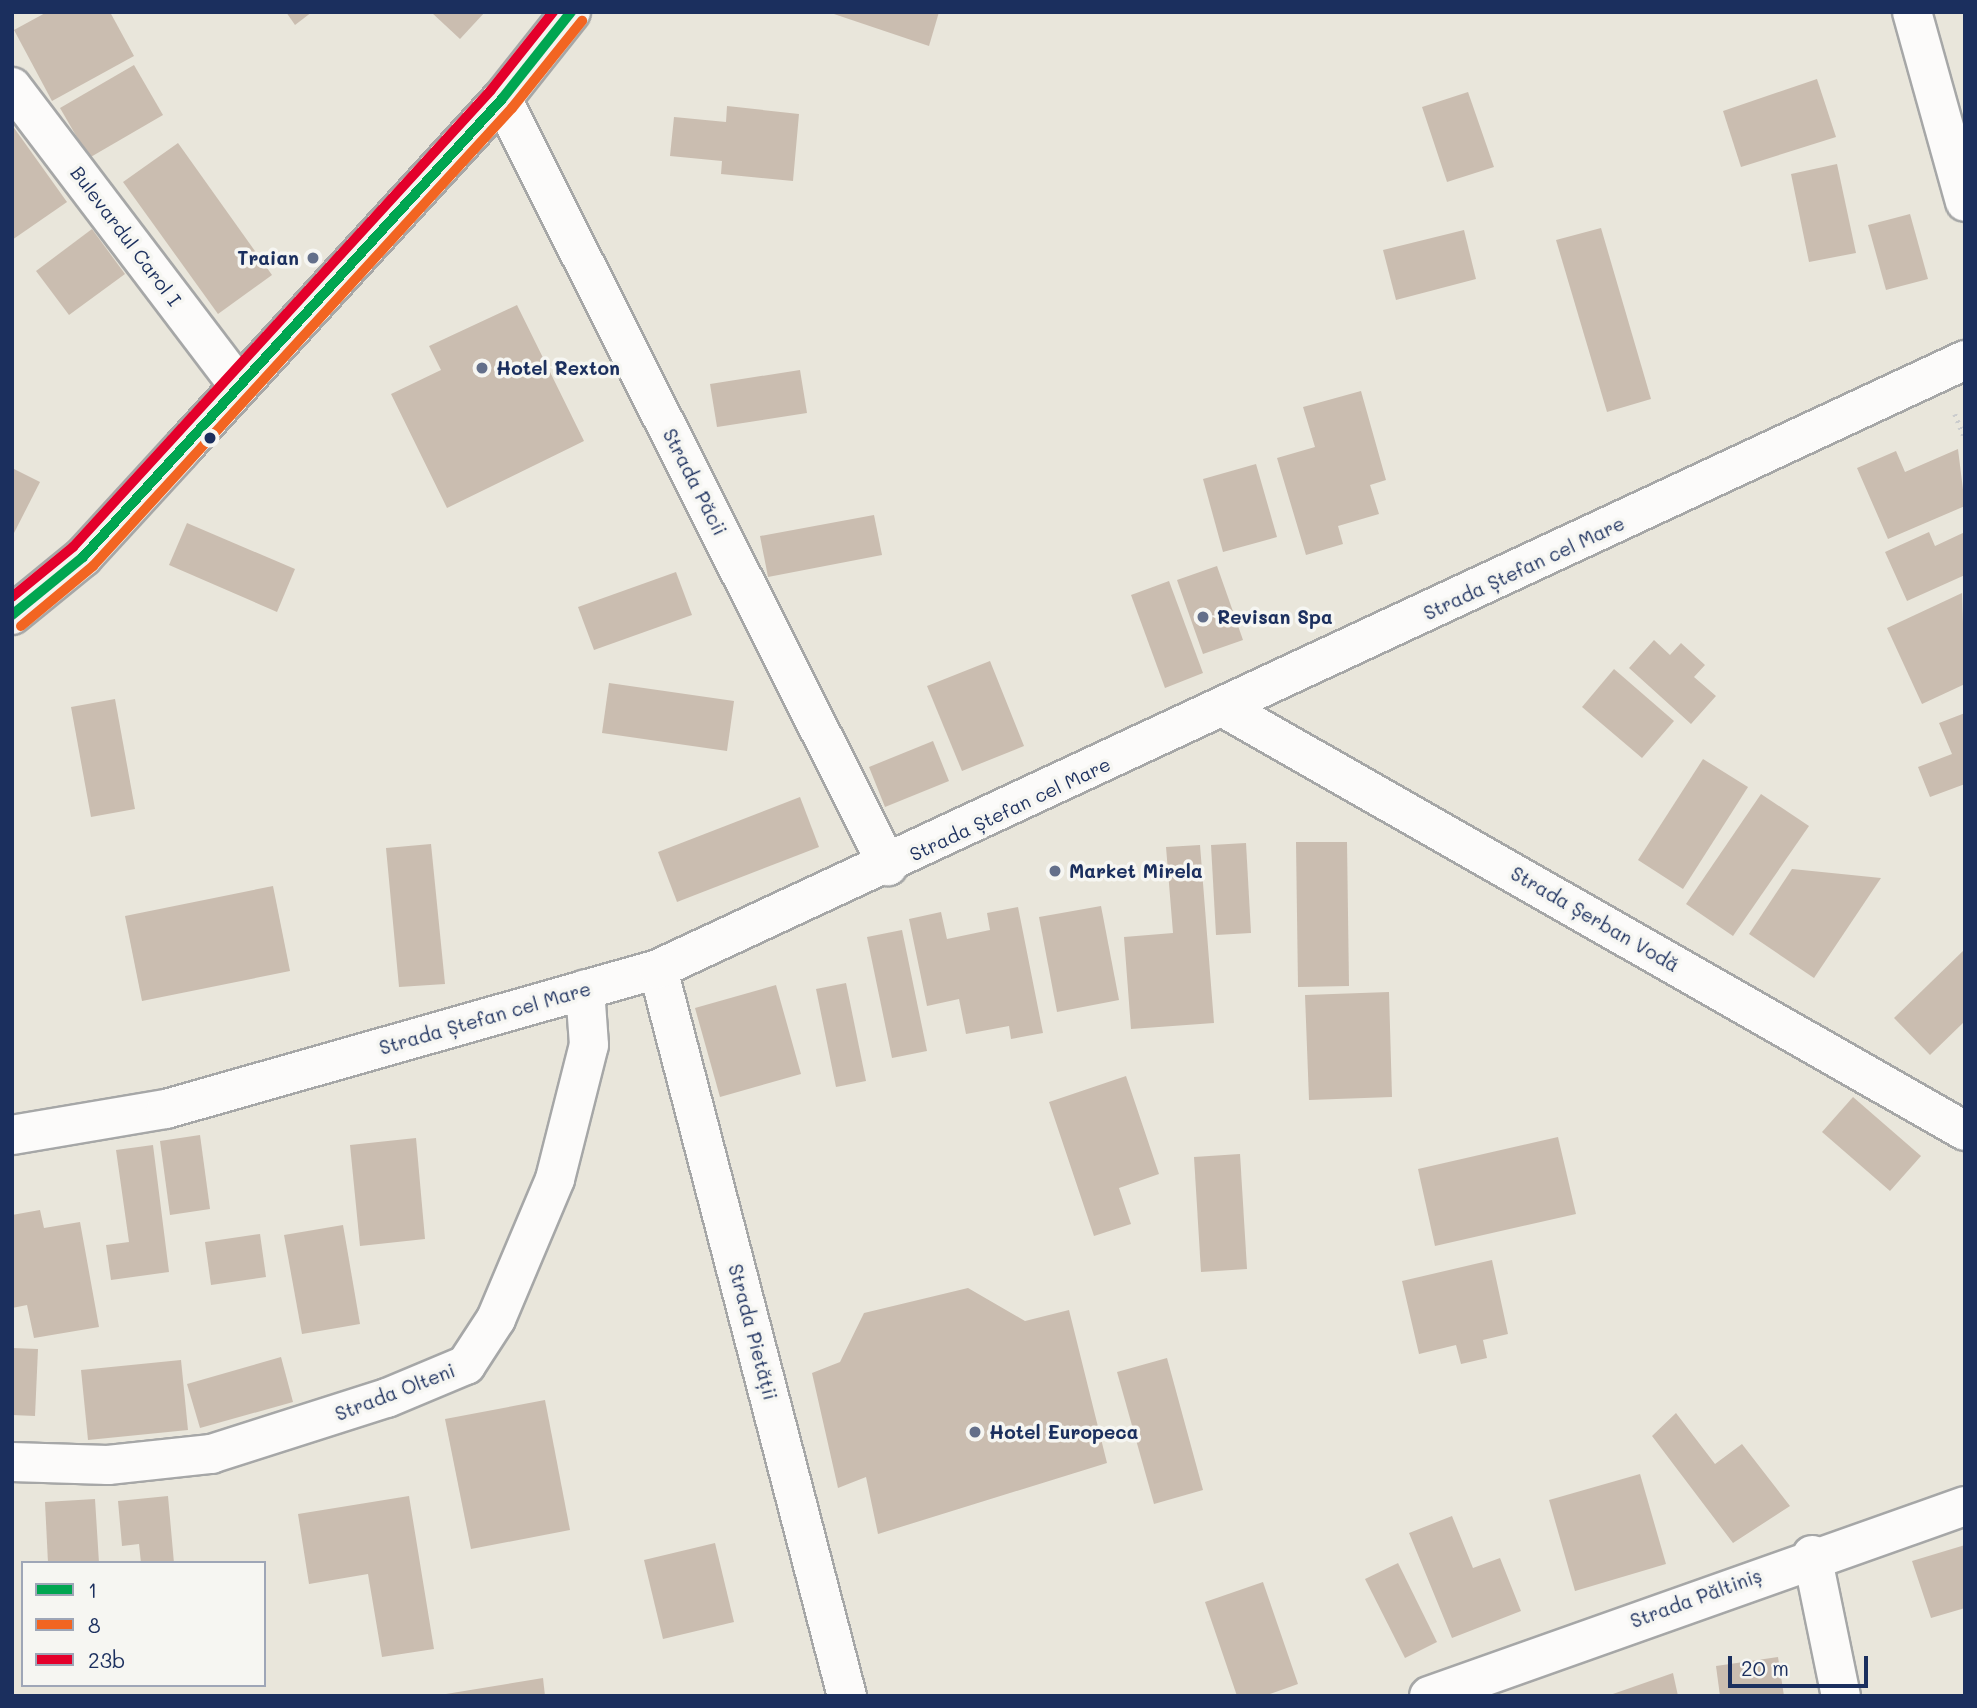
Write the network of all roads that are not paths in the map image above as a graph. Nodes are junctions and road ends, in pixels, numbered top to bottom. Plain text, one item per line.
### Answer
1 (571, 12) edge
2 (1912, 12) edge
3 (12, 86) edge
4 (502, 99) junction
5 (1965, 202) edge
6 (1965, 360) edge
7 (239, 386) junction
8 (12, 615) edge
9 (1224, 708) junction
10 (888, 866) junction
11 (657, 969) junction
12 (584, 989) junction
13 (1965, 1131) edge
14 (12, 1135) edge
15 (12, 1462) edge
16 (1965, 1506) edge
17 (1812, 1555) junction
18 (847, 1696) edge
19 (1429, 1696) edge
20 (1841, 1696) edge

1 - 4 main road
2 - 5 street
3 - 7 street, Bulevardul Carol I
4 - 7 main road
4 - 10 street, Strada Păcii
6 - 9 street, Strada Ștefan cel Mare
7 - 8 main road
9 - 10 street, Strada Ștefan cel Mare
9 - 13 street, Strada Șerban Vodă
10 - 11 street, Strada Ștefan cel Mare
11 - 12 street, Strada Ștefan cel Mare
11 - 18 street, Strada Pietății
12 - 14 street, Strada Ștefan cel Mare
12 - 15 street, Strada Olteni
16 - 17 street, Strada Păltiniș
17 - 19 street, Strada Păltiniș
17 - 20 street

